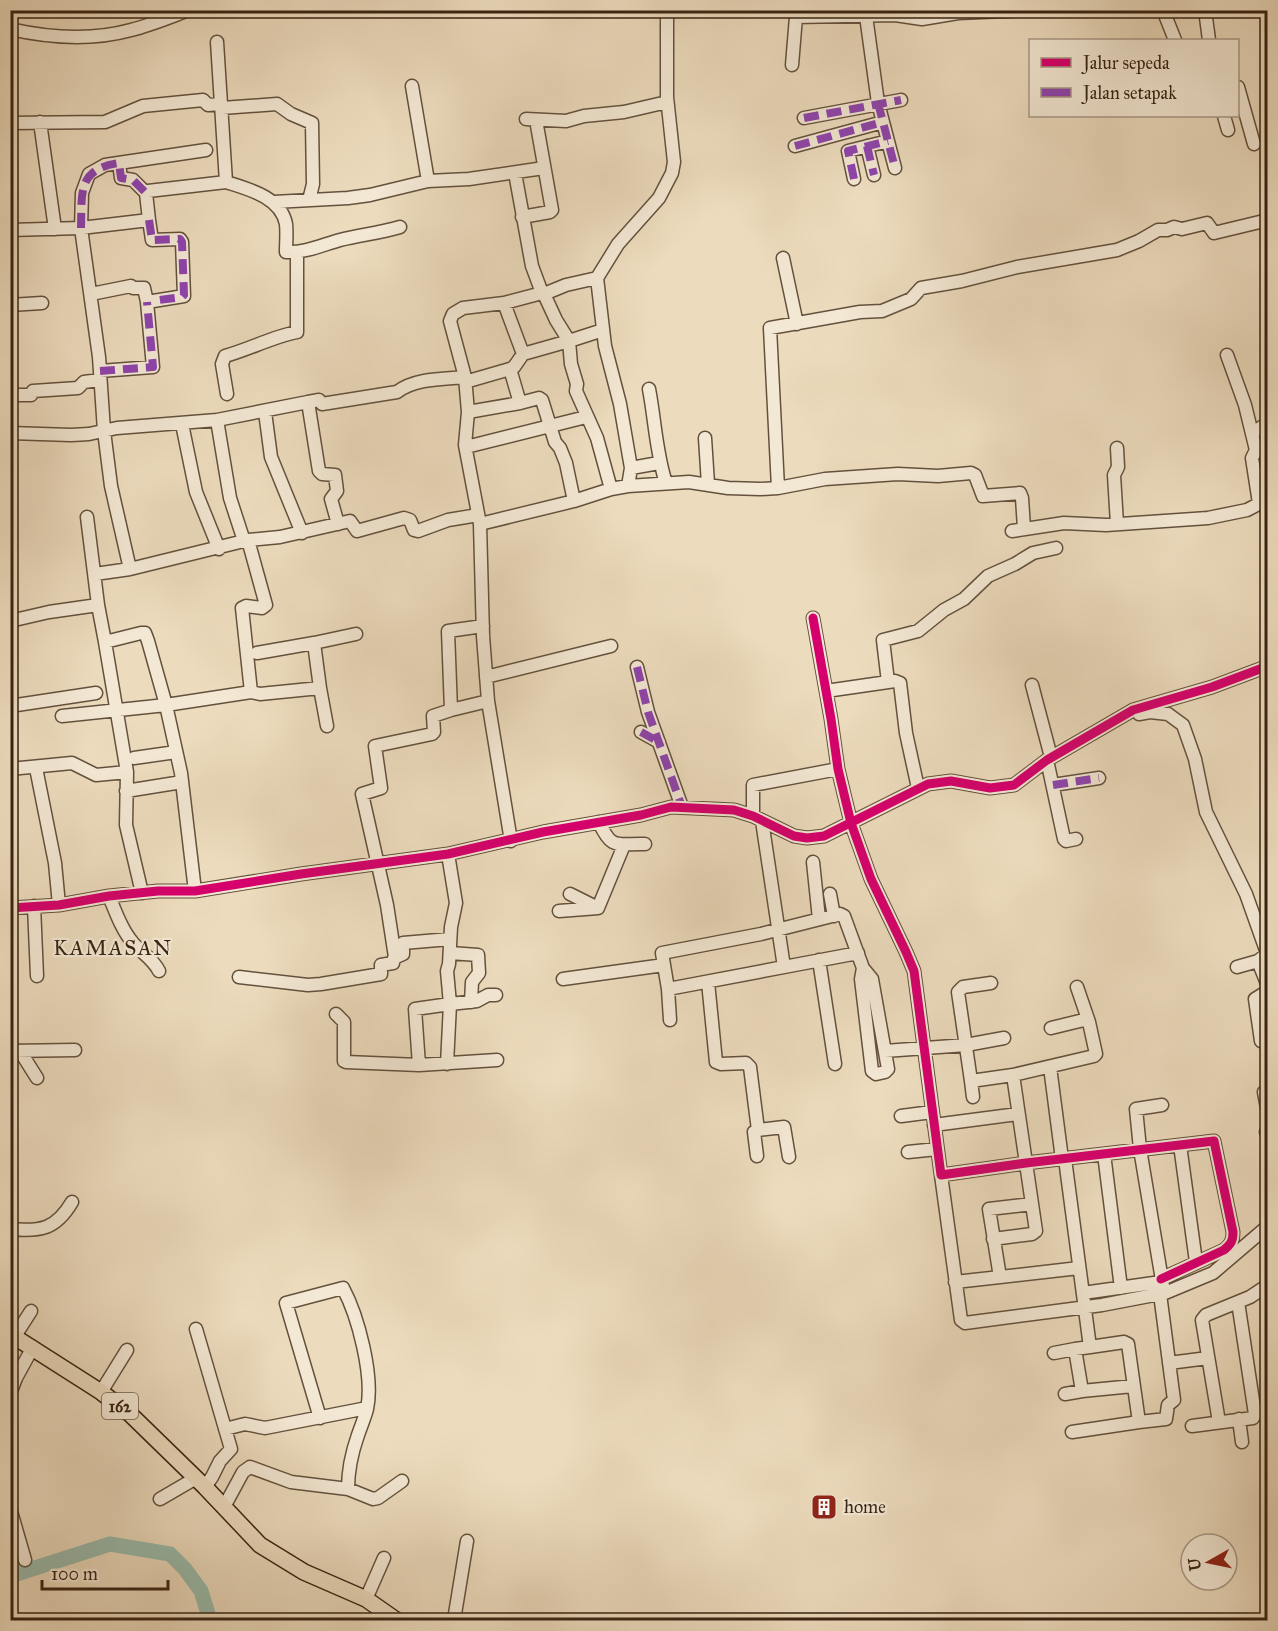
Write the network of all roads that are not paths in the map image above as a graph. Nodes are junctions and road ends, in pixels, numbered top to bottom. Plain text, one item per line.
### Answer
1 (189, 10) edge
2 (667, 10) edge
3 (1029, 10) edge
4 (1163, 10) edge
5 (1205, 10) edge
6 (1014, 11) edge
7 (958, 12) edge
8 (796, 14) edge
9 (866, 16) junction
10 (10, 29) edge
11 (1174, 39) edge
12 (1209, 39) edge
13 (217, 42) dead end
14 (792, 65) dead end
15 (412, 86) dead end
16 (1239, 91) edge
17 (901, 100) dead end
18 (667, 102) junction
19 (878, 103) junction
20 (221, 106) junction
21 (1224, 117) edge
22 (804, 118) dead end
23 (40, 122) junction
24 (883, 122) junction
25 (17, 123) edge
26 (1228, 130) dead end
27 (888, 141) junction
28 (1254, 144) dead end
29 (795, 146) dead end
30 (867, 146) junction
31 (206, 150) dead end
32 (119, 163) junction
33 (544, 168) junction
34 (895, 168) dead end
35 (515, 173) junction
36 (874, 175) dead end
37 (854, 179) dead end
38 (226, 182) junction
39 (428, 182) junction
40 (146, 193) junction
41 (309, 200) junction
42 (274, 202) junction
43 (522, 217) junction
44 (149, 220) junction
45 (1268, 220) edge
46 (400, 227) dead end
47 (81, 228) junction
48 (55, 229) junction
49 (10, 230) edge
50 (297, 253) junction
51 (783, 258) dead end
52 (597, 278) junction
53 (91, 294) junction
54 (543, 294) junction
55 (147, 302) junction
56 (42, 303) dead end
57 (504, 303) junction
58 (10, 305) edge
59 (797, 324) junction
60 (603, 330) junction
61 (569, 341) junction
62 (523, 354) junction
63 (1227, 355) dead end
64 (510, 369) junction
65 (100, 376) junction
66 (465, 379) junction
67 (649, 389) dead end
68 (227, 394) dead end
69 (10, 395) edge
70 (308, 402) junction
71 (520, 403) junction
72 (266, 412) junction
73 (468, 412) junction
74 (586, 417) junction
75 (217, 420) junction
76 (1268, 423) edge
77 (182, 424) junction
78 (550, 426) junction
79 (104, 431) junction
80 (10, 433) edge
81 (1252, 433) junction
82 (705, 438) dead end
83 (466, 447) junction
84 (1117, 448) dead end
85 (659, 464) junction
86 (631, 468) junction
87 (666, 483) junction
88 (708, 484) junction
89 (628, 486) junction
90 (778, 488) junction
91 (611, 489) junction
92 (574, 501) junction
93 (1263, 501) edge
94 (87, 516) dead end
95 (479, 520) junction
96 (338, 524) junction
97 (1117, 524) junction
98 (302, 533) junction
99 (246, 541) junction
100 (1056, 548) dead end
101 (219, 549) junction
102 (130, 569) junction
103 (95, 574) junction
104 (98, 604) junction
105 (813, 618) dead end
106 (10, 621) edge
107 (483, 626) junction
108 (356, 634) dead end
109 (105, 642) junction
110 (314, 643) junction
111 (611, 646) dead end
112 (257, 653) dead end
113 (1268, 666) edge
114 (637, 667) dead end
115 (486, 677) junction
116 (888, 682) junction
117 (1032, 685) dead end
118 (320, 688) junction
119 (826, 691) junction
120 (251, 692) junction
121 (96, 693) dead end
122 (488, 701) junction
123 (166, 705) junction
124 (10, 706) edge
125 (115, 710) junction
126 (451, 710) junction
127 (1127, 714) junction
128 (62, 716) dead end
129 (327, 726) dead end
130 (641, 732) dead end
131 (659, 742) junction
132 (176, 752) junction
133 (134, 758) dead end
134 (36, 768) junction
135 (10, 769) edge
136 (838, 769) junction
137 (1051, 771) junction
138 (127, 772) junction
139 (1099, 778) dead end
140 (182, 783) junction
141 (918, 788) junction
142 (126, 791) junction
143 (682, 807) junction
144 (758, 818) junction
145 (599, 822) junction
146 (858, 830) junction
147 (1076, 839) dead end
148 (511, 841) junction
149 (645, 844) dead end
150 (624, 845) junction
151 (448, 854) junction
152 (813, 862) dead end
153 (377, 863) junction
154 (195, 891) junction
155 (142, 893) junction
156 (570, 894) dead end
157 (830, 894) dead end
158 (109, 896) junction
159 (59, 905) junction
160 (34, 906) junction
161 (10, 908) edge
162 (598, 908) junction
163 (559, 911) dead end
164 (834, 916) junction
165 (819, 919) junction
166 (778, 929) junction
167 (450, 939) junction
168 (450, 953) junction
169 (858, 953) junction
170 (1264, 956) edge
171 (395, 957) junction
172 (819, 960) junction
173 (664, 965) junction
174 (784, 967) junction
175 (1237, 967) dead end
176 (863, 968) junction
177 (159, 971) dead end
178 (37, 976) dead end
179 (239, 977) dead end
180 (563, 979) dead end
181 (708, 982) junction
182 (991, 983) dead end
183 (1268, 986) edge
184 (1077, 987) dead end
185 (668, 989) junction
186 (1268, 991) edge
187 (496, 995) dead end
188 (471, 1002) junction
189 (450, 1004) junction
190 (336, 1014) dead end
191 (1088, 1019) junction
192 (670, 1020) dead end
193 (1051, 1028) dead end
194 (1004, 1038) dead end
195 (1261, 1041) dead end
196 (966, 1045) junction
197 (923, 1047) junction
198 (75, 1050) dead end
199 (15, 1051) edge
200 (885, 1051) junction
201 (497, 1060) dead end
202 (447, 1064) junction
203 (835, 1064) dead end
204 (418, 1065) junction
205 (1050, 1067) junction
206 (1013, 1075) junction
207 (37, 1078) dead end
208 (971, 1081) junction
209 (1264, 1092) dead end
210 (973, 1097) dead end
211 (1162, 1105) dead end
212 (932, 1112) junction
213 (1268, 1113) edge
214 (1018, 1114) junction
215 (901, 1116) dead end
216 (934, 1125) junction
217 (758, 1130) junction
218 (1180, 1145) junction
219 (937, 1149) junction
220 (1140, 1149) junction
221 (908, 1152) dead end
222 (1104, 1154) junction
223 (757, 1156) dead end
224 (789, 1157) dead end
225 (1063, 1159) junction
226 (1026, 1163) junction
227 (941, 1175) junction
228 (72, 1202) dead end
229 (1032, 1204) junction
230 (1268, 1227) edge
231 (10, 1229) edge
232 (993, 1239) junction
233 (1196, 1262) junction
234 (1079, 1268) junction
235 (1000, 1277) junction
236 (955, 1282) junction
237 (1268, 1285) edge
238 (1162, 1287) junction
239 (1121, 1288) junction
240 (1083, 1293) junction
241 (1238, 1302) junction
242 (1084, 1307) junction
243 (31, 1311) dead end
244 (196, 1329) dead end
245 (13, 1335) edge
246 (33, 1347) junction
247 (1090, 1347) junction
248 (1075, 1349) junction
249 (127, 1350) dead end
250 (1054, 1353) dead end
251 (1208, 1358) junction
252 (1169, 1363) junction
253 (1133, 1386) junction
254 (1082, 1391) junction
255 (101, 1392) junction
256 (10, 1394) edge
257 (1065, 1394) dead end
258 (367, 1408) junction
259 (320, 1418) junction
260 (1239, 1419) junction
261 (1139, 1422) junction
262 (1218, 1422) junction
263 (1192, 1426) dead end
264 (225, 1429) junction
265 (1072, 1432) dead end
266 (1242, 1442) dead end
267 (402, 1481) dead end
268 (348, 1486) junction
269 (212, 1495) junction
270 (160, 1499) dead end
271 (10, 1508) edge
272 (467, 1540) dead end
273 (384, 1558) dead end
274 (25, 1560) dead end
275 (366, 1599) junction
276 (396, 1620) edge
277 (454, 1620) edge

1 - 10 street
2 - 18 street
3 - 6 street
4 - 11 street
5 - 12 street
6 - 7 street
7 - 9 street
8 - 9 street
8 - 14 street
9 - 19 street
13 - 20 street
15 - 39 street
16 - 28 street
17 - 19 street
18 - 33 street
18 - 52 street
19 - 22 street
19 - 24 street
20 - 23 street
20 - 38 street
20 - 41 street
21 - 26 street
23 - 25 street
23 - 48 street
24 - 27 street
24 - 29 street
27 - 30 street
27 - 34 street
30 - 36 street
30 - 37 street
31 - 32 street
32 - 40 street
32 - 47 street
33 - 35 street
33 - 43 street
35 - 39 street
35 - 43 street
38 - 40 street
38 - 42 street
39 - 41 street
40 - 44 street
41 - 42 street
42 - 50 street
43 - 54 street
44 - 47 street
44 - 55 street
45 - 59 street
46 - 50 street
47 - 48 street
47 - 53 street
48 - 49 street
50 - 68 street
51 - 59 street
52 - 54 street
52 - 60 street
53 - 55 street
53 - 65 street
54 - 57 street
54 - 61 street
55 - 65 street
56 - 58 street
57 - 62 street
57 - 66 street
59 - 90 street
60 - 61 street
60 - 86 street
61 - 62 street
61 - 74 street
62 - 64 street
63 - 81 street
64 - 66 street
64 - 71 street
65 - 69 street
65 - 79 street
66 - 70 street
66 - 73 street
67 - 85 street
70 - 72 street
70 - 96 street
71 - 73 street
71 - 78 street
72 - 75 street
72 - 98 street
73 - 83 street
74 - 78 street
74 - 91 street
75 - 77 street
75 - 99 street
76 - 81 street
77 - 79 street
77 - 101 street
78 - 83 street
78 - 92 street
79 - 80 street
79 - 102 street
81 - 93 street
82 - 88 street
83 - 95 street
84 - 97 street
85 - 86 street
85 - 87 street
86 - 89 street
87 - 88 street
87 - 89 street
88 - 90 street
89 - 91 street
90 - 97 street
91 - 92 street
92 - 95 street
93 - 97 street
94 - 103 street
95 - 96 street
95 - 107 street
96 - 98 street
98 - 99 street
99 - 101 street
99 - 120 street
100 - 116 street
101 - 102 street
102 - 103 street
103 - 104 street
104 - 106 street
104 - 109 street
105 - 119 street
107 - 115 street
107 - 126 street
108 - 110 street
109 - 123 street
109 - 125 street
110 - 112 street
110 - 118 street
111 - 115 street
113 - 127 street
114 - 131 street
115 - 122 street
116 - 119 street
116 - 141 street
117 - 137 street
118 - 120 street
118 - 129 street
119 - 136 street
120 - 123 street
121 - 124 street
122 - 126 street
122 - 148 street
123 - 125 street
123 - 132 street
125 - 128 street
125 - 138 street
126 - 153 street
127 - 137 street
127 - 170 street
130 - 131 street
131 - 143 street
132 - 133 street
132 - 140 street
134 - 135 street
134 - 138 street
134 - 159 street
136 - 144 street
136 - 146 street
137 - 139 street
137 - 141 street
137 - 147 street
138 - 142 street
140 - 142 street
140 - 154 street
141 - 146 street
142 - 155 street
143 - 144 street
143 - 145 street
144 - 146 street
144 - 166 street
145 - 148 street
145 - 150 street
146 - 197 street
148 - 151 street
149 - 150 street
150 - 162 street
151 - 153 street
151 - 167 street
152 - 165 street
153 - 154 street
153 - 171 street
154 - 155 street
155 - 158 street
156 - 162 street
157 - 164 street
158 - 159 street
158 - 177 street
159 - 160 street
160 - 161 street
160 - 178 street
162 - 163 street
164 - 165 street
164 - 169 street
165 - 166 street
166 - 173 street
166 - 174 street
167 - 168 street
167 - 171 street
168 - 188 street
168 - 189 street
169 - 172 street
169 - 176 street
170 - 175 street
170 - 183 street
171 - 179 street
172 - 174 street
172 - 203 street
173 - 180 street
173 - 185 street
174 - 181 street
176 - 200 street
176 - 200 street
181 - 185 street
181 - 217 street
182 - 196 street
184 - 191 street
185 - 192 street
186 - 195 street
187 - 188 street
188 - 189 street
189 - 202 street
189 - 204 street
190 - 204 street
191 - 193 street
191 - 205 street
194 - 196 street
196 - 197 street
196 - 208 street
197 - 200 street
197 - 212 street
198 - 199 street
199 - 207 street
201 - 202 street
202 - 204 street
205 - 206 street
205 - 225 street
206 - 208 street
206 - 214 street
208 - 210 street
209 - 213 street
211 - 220 street
212 - 215 street
212 - 216 street
214 - 216 street
214 - 226 street
216 - 219 street
217 - 223 street
217 - 224 street
218 - 220 street
218 - 233 street
218 - 233 street
219 - 221 street
219 - 227 street
220 - 222 street
220 - 238 street
222 - 225 street
222 - 239 street
225 - 226 street
225 - 234 street
226 - 227 street
226 - 229 street
227 - 236 street
228 - 231 street
229 - 232 street
229 - 232 street
230 - 238 street
232 - 235 street
233 - 238 street
234 - 235 street
234 - 240 street
235 - 236 street
236 - 242 street
237 - 241 street
238 - 239 street
238 - 242 street
238 - 252 street
239 - 240 street
240 - 242 street
241 - 251 street
241 - 260 street
242 - 247 street
243 - 245 street
244 - 264 street
245 - 246 main road, 162
246 - 255 main road, 162
246 - 256 street
247 - 248 street
247 - 253 street
248 - 250 street
248 - 254 street
249 - 255 street
251 - 252 street
251 - 262 street
252 - 261 street
253 - 254 street
253 - 261 street
254 - 257 street
255 - 269 main road, 162
258 - 259 street
258 - 259 street
258 - 268 street
259 - 264 street
260 - 262 street
260 - 266 street
261 - 265 street
262 - 263 street
264 - 269 street
267 - 268 street
268 - 269 street
269 - 270 street
269 - 275 main road, 162
271 - 274 street
272 - 277 street
273 - 275 street
275 - 276 main road, 162

